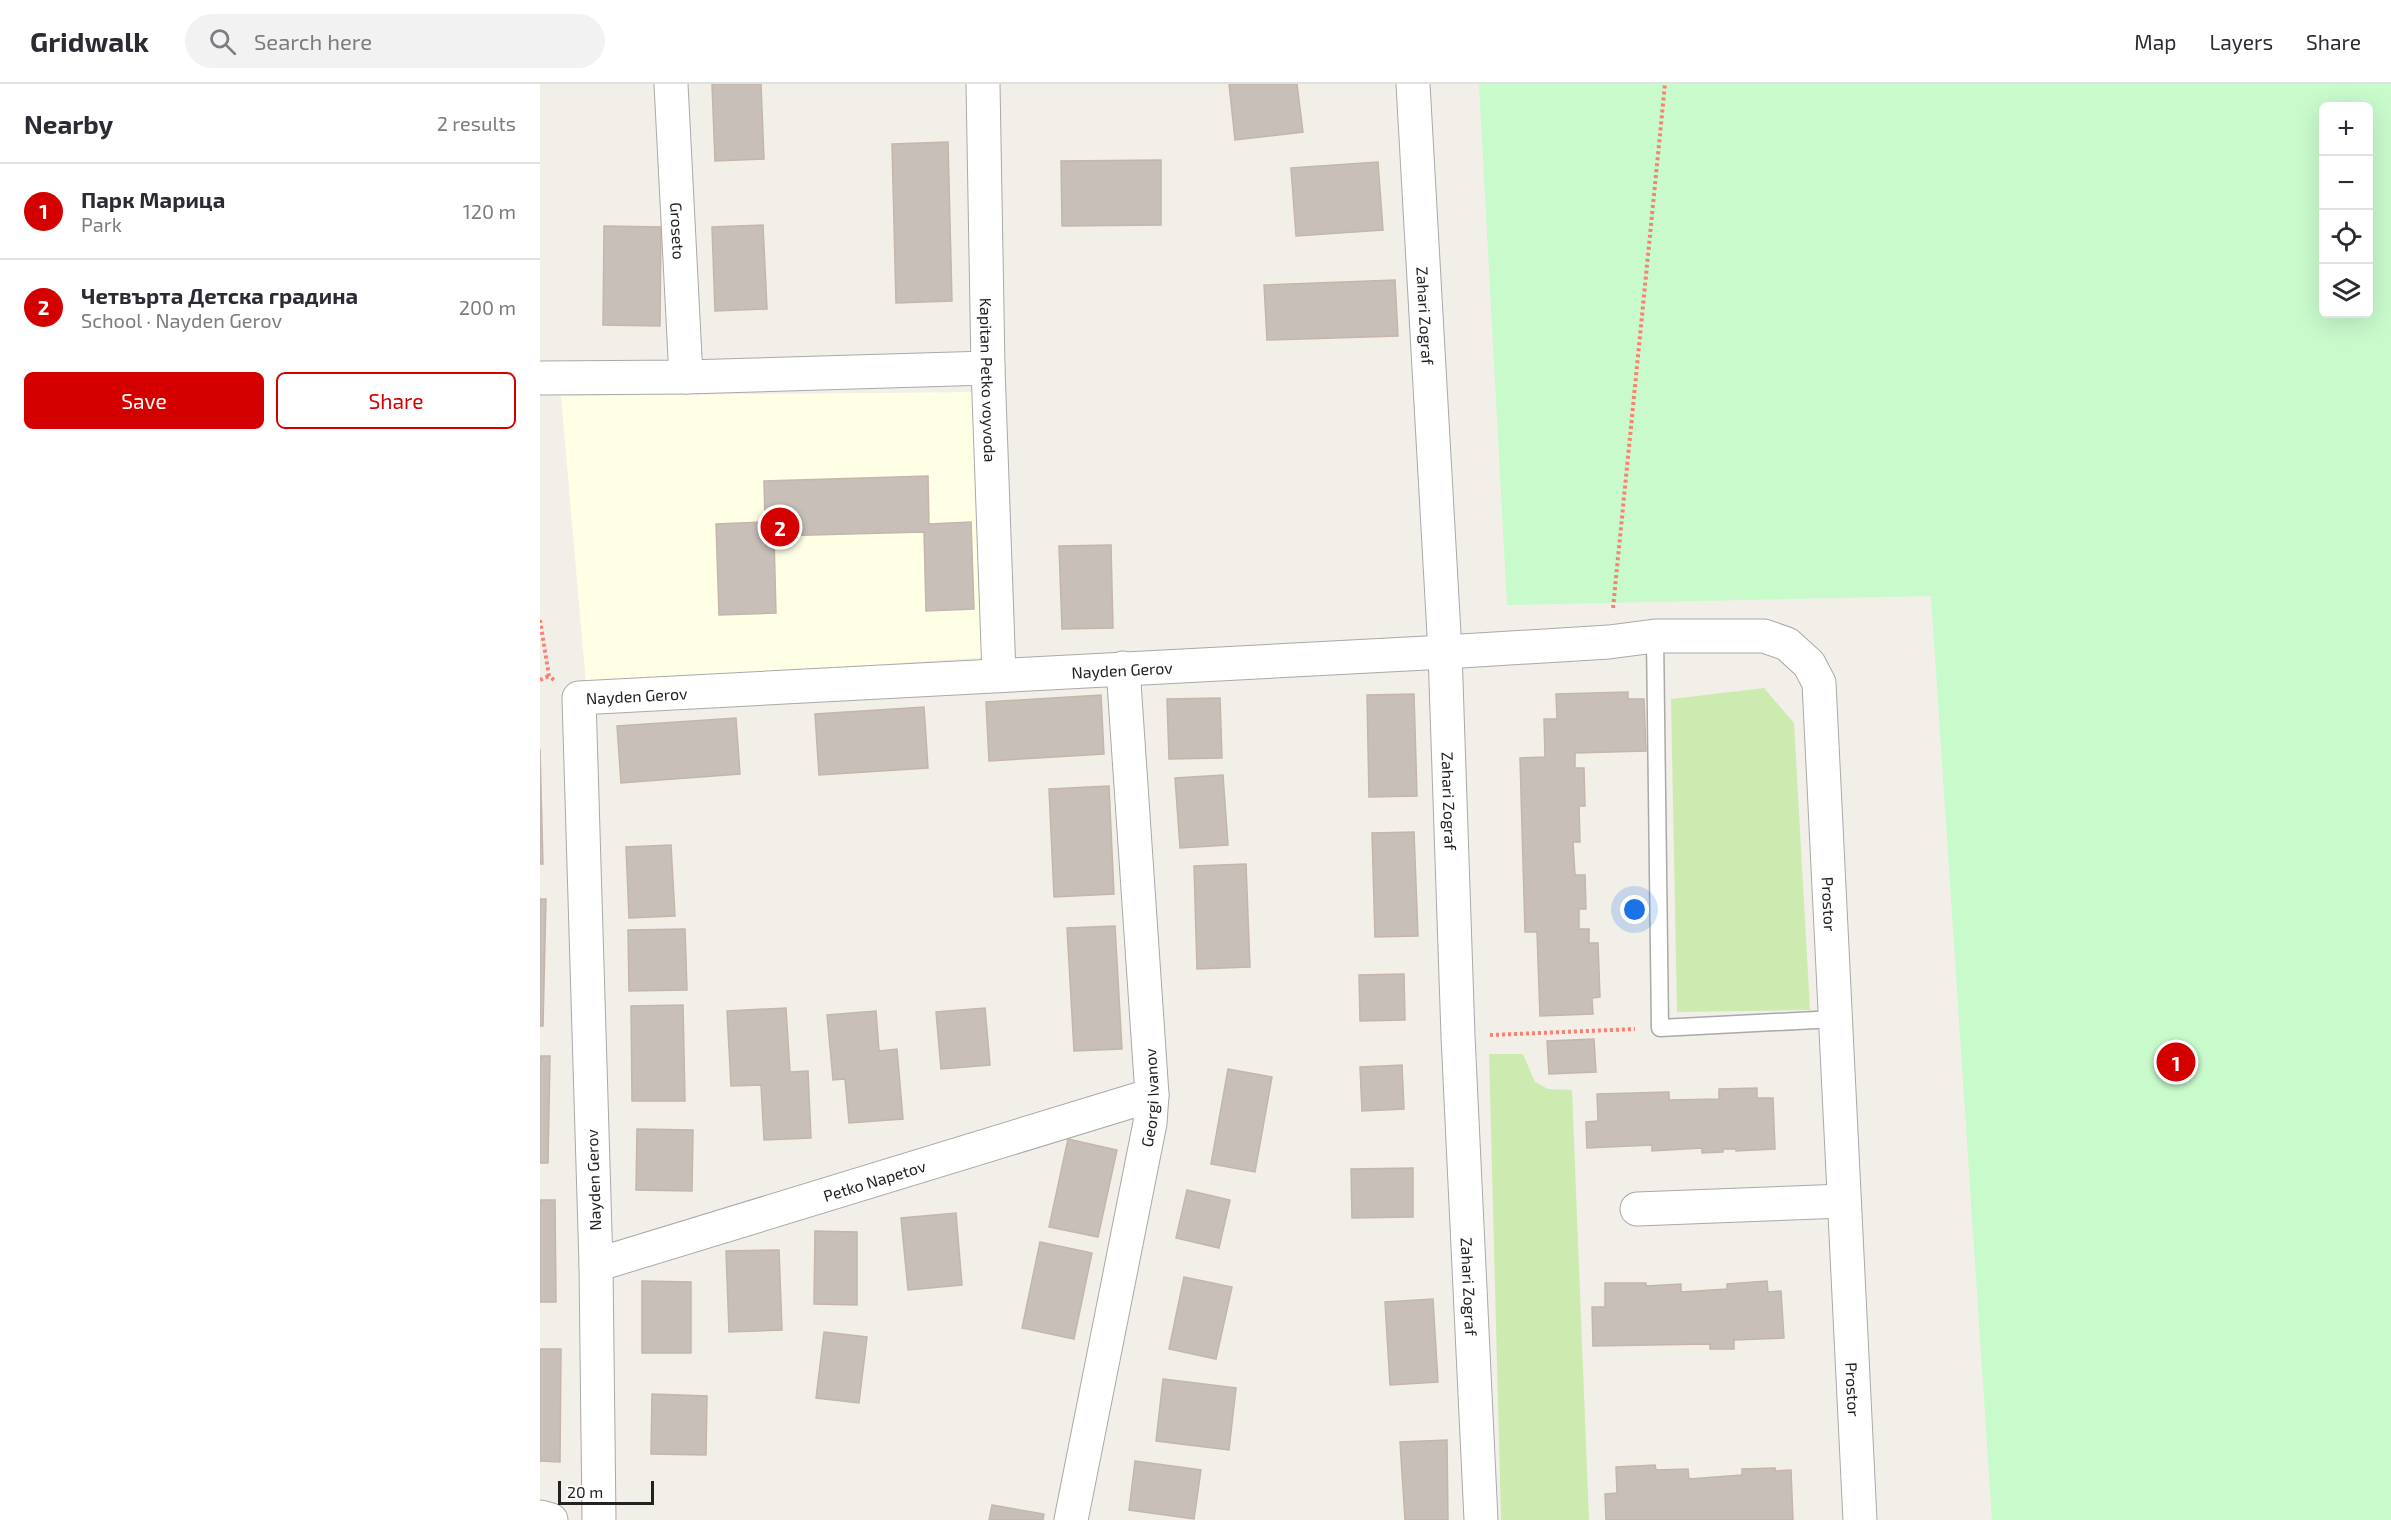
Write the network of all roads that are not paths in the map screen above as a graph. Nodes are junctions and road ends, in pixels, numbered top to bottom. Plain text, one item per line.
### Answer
1 (671, 84) edge
2 (983, 84) edge
3 (1413, 84) edge
4 (988, 368) junction
5 (686, 377) junction
6 (540, 378) edge
7 (1655, 636) junction
8 (1445, 652) junction
9 (1123, 668) junction
10 (999, 675) junction
11 (1835, 1019) junction
12 (1152, 1095) junction
13 (1844, 1201) junction
14 (1637, 1209) dead end
15 (596, 1265) junction
16 (540, 1517) edge
17 (551, 1520) edge
18 (598, 1520) edge
19 (1071, 1520) edge
20 (1481, 1520) edge
21 (1860, 1520) edge

1 - 5 street, Groseto
2 - 4 street, Kapitan Petko voyvoda
3 - 8 street, Zahari Zograf
4 - 5 street
4 - 10 street, Kapitan Petko voyvoda
5 - 6 street
7 - 8 street, Prostor
7 - 11 street, Prostor
7 - 11 lane
8 - 9 street, Nayden Gerov
8 - 20 street, Zahari Zograf
9 - 10 street, Nayden Gerov
9 - 12 street, Georgi Ivanov
10 - 15 street, Nayden Gerov
11 - 13 street, Prostor
12 - 15 street, Petko Napetov
12 - 19 street, Georgi Ivanov
13 - 14 street
13 - 21 street, Prostor
15 - 18 street, Nayden Gerov
16 - 17 street

